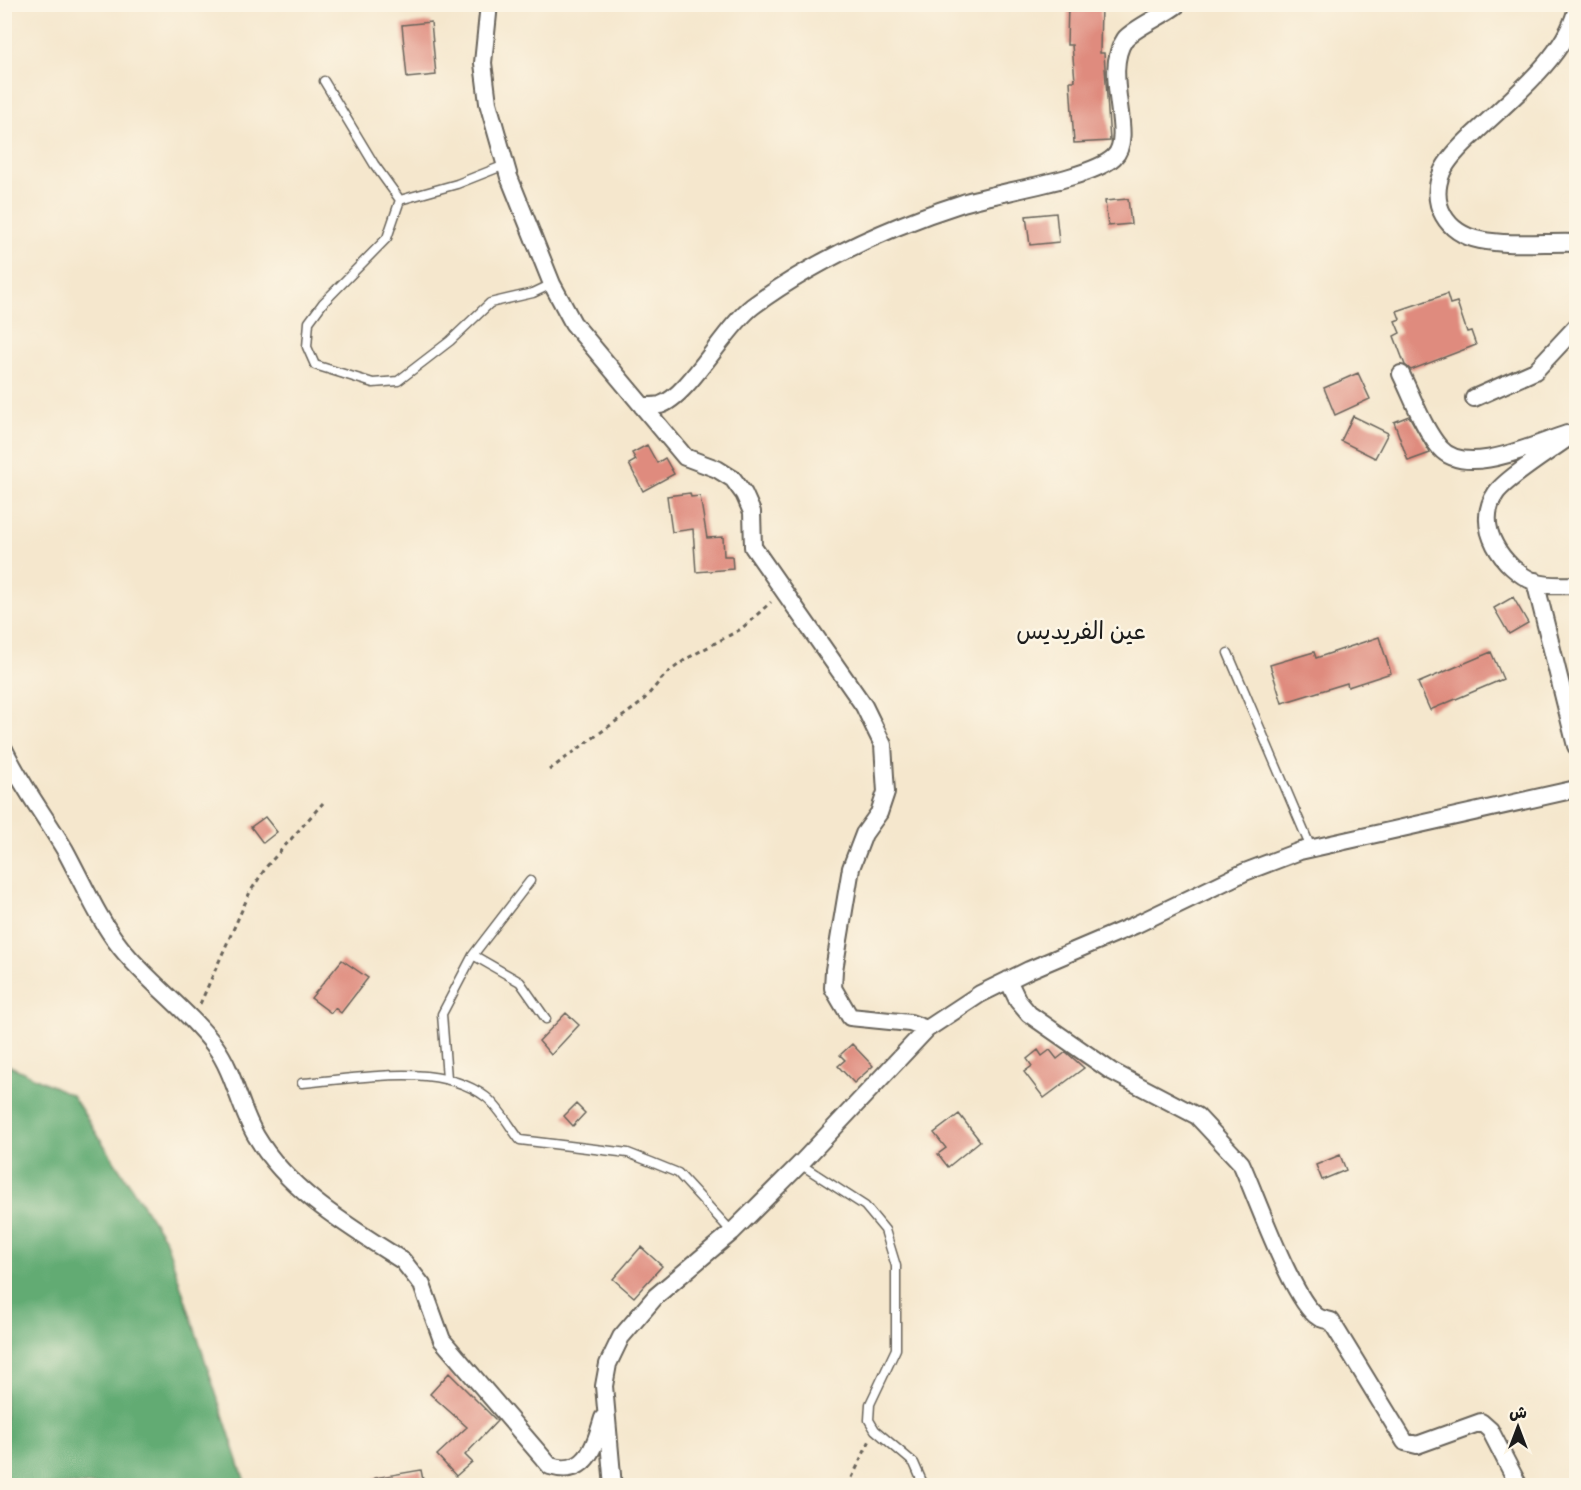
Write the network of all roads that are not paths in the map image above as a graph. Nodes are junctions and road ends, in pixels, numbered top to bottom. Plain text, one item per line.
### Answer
1 (489, 4) edge
2 (1178, 4) edge
3 (1576, 11) edge
4 (324, 81) dead end
5 (505, 165) junction
6 (400, 200) junction
7 (1576, 243) edge
8 (552, 284) junction
9 (1576, 327) edge
10 (1401, 374) dead end
11 (1474, 398) dead end
12 (642, 406) junction
13 (1576, 432) edge
14 (1535, 581) junction
15 (1576, 585) edge
16 (1228, 653) dead end
17 (1576, 746) edge
18 (4, 749) edge
19 (1576, 789) edge
20 (1311, 848) junction
21 (530, 882) dead end
22 (473, 956) junction
23 (1008, 980) junction
24 (546, 1018) dead end
25 (927, 1029) junction
26 (447, 1078) junction
27 (302, 1083) dead end
28 (800, 1164) junction
29 (732, 1232) junction
30 (604, 1412) junction
31 (613, 1485) edge
32 (924, 1485) edge
33 (1519, 1485) edge

1 - 5 street
2 - 12 street
3 - 7 street
4 - 6 lane
5 - 6 lane
5 - 8 street
6 - 8 lane
8 - 12 street
9 - 11 street
10 - 13 street
12 - 25 street
13 - 14 street
14 - 15 street
14 - 17 street
16 - 20 lane
18 - 30 street
19 - 20 street
20 - 23 street
21 - 22 lane
22 - 24 lane
22 - 26 lane
23 - 25 street
23 - 33 street
25 - 28 street
26 - 27 lane
26 - 29 lane
28 - 29 street
28 - 32 lane
29 - 30 street
30 - 31 street

